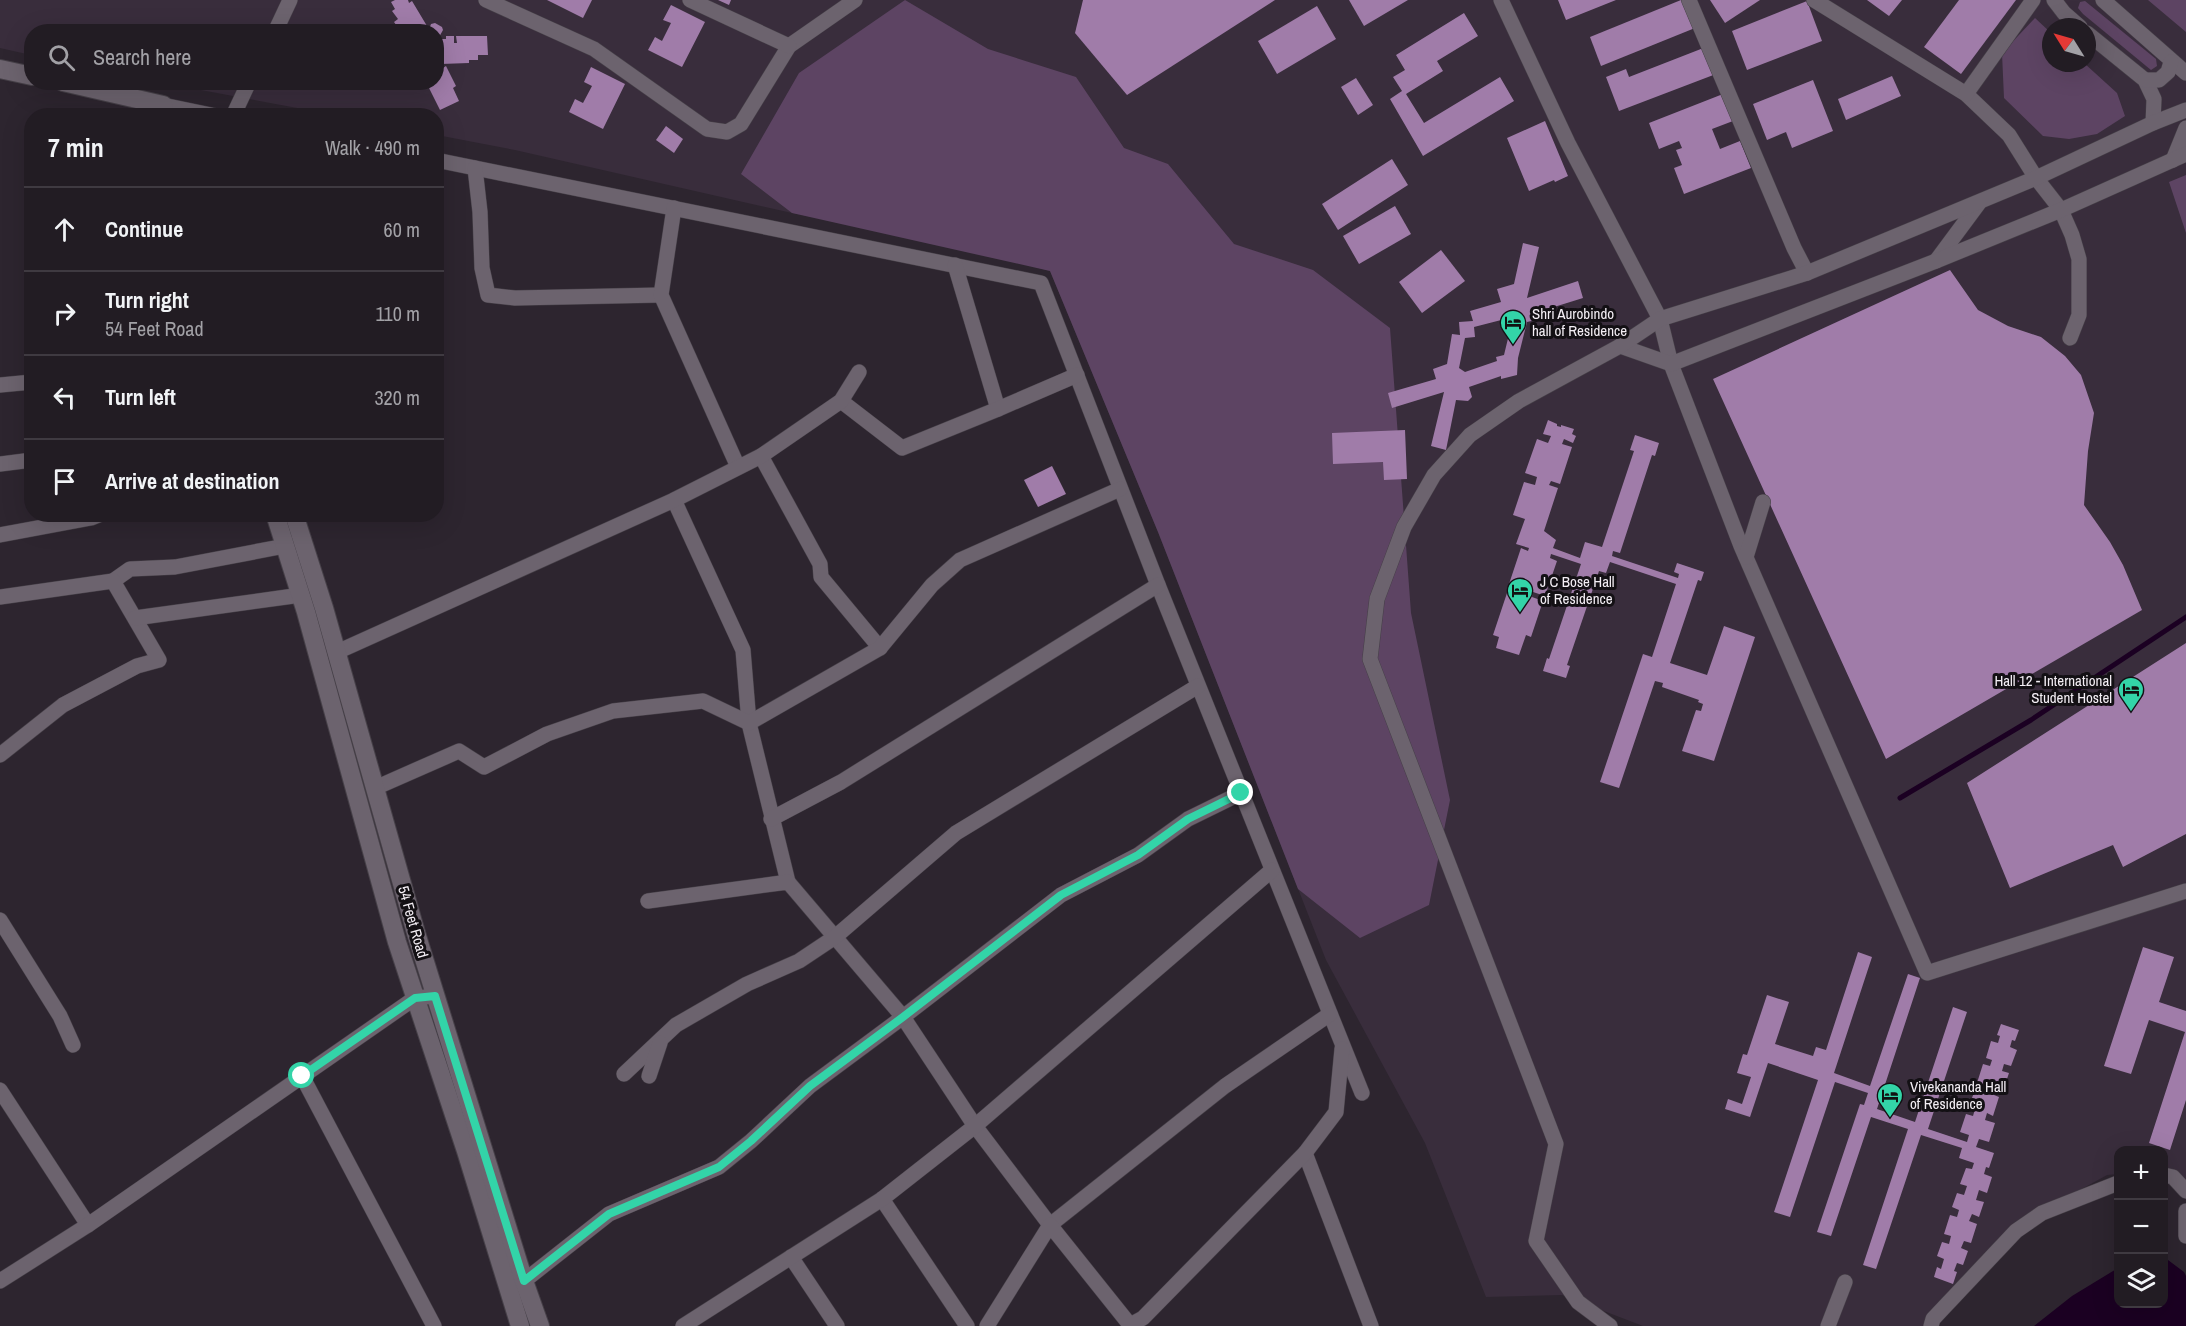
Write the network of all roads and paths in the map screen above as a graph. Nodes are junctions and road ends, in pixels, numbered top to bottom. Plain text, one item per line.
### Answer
1 (290, 0) edge
2 (486, 0) edge
3 (690, 0) edge
4 (855, 0) edge
5 (1501, 0) edge
6 (1689, 0) edge
7 (1814, 0) edge
8 (2033, 0) edge
9 (2054, 0) edge
10 (2103, 0) edge
11 (2070, 18) edge
12 (278, 24) edge
13 (2096, 40) edge
14 (789, 46) junction
15 (2171, 62) junction
16 (0, 69) edge
17 (2186, 73) edge
18 (24, 74) edge
19 (2145, 80) junction
20 (92, 90) edge
21 (245, 90) edge
22 (1966, 94) junction
23 (157, 108) edge
24 (237, 108) edge
25 (2186, 110) edge
26 (2152, 123) junction
27 (2186, 128) edge
28 (2180, 157) edge
29 (444, 162) edge
30 (475, 168) junction
31 (2036, 178) junction
32 (1980, 202) junction
33 (674, 208) junction
34 (2061, 210) junction
35 (1936, 261) junction
36 (955, 265) junction
37 (1807, 273) junction
38 (661, 295) junction
39 (1660, 319) junction
40 (2070, 338) dead end
41 (1620, 346) junction
42 (1671, 364) junction
43 (859, 372) dead end
44 (1077, 375) junction
45 (24, 383) edge
46 (0, 385) edge
47 (841, 401) junction
48 (998, 410) junction
49 (761, 456) junction
50 (24, 461) edge
51 (0, 464) edge
52 (738, 467) junction
53 (1120, 489) junction
54 (674, 500) junction
55 (1763, 502) dead end
56 (70, 522) edge
57 (278, 522) edge
58 (296, 522) edge
59 (0, 535) edge
60 (285, 546) junction
61 (1746, 557) junction
62 (113, 581) junction
63 (1158, 585) junction
64 (301, 595) junction
65 (0, 597) edge
66 (135, 618) junction
67 (880, 648) junction
68 (337, 652) junction
69 (1198, 686) junction
70 (749, 723) junction
71 (0, 754) edge
72 (375, 788) junction
73 (1241, 793) junction
74 (771, 819) junction
75 (1272, 870) junction
76 (788, 882) junction
77 (2186, 891) edge
78 (648, 901) dead end
79 (0, 920) edge
80 (836, 937) junction
81 (435, 996) junction
82 (415, 998) junction
83 (1330, 1014) junction
84 (903, 1017) junction
85 (661, 1040) junction
86 (73, 1045) dead end
87 (1342, 1046) junction
88 (624, 1074) dead end
89 (302, 1076) junction
90 (649, 1076) dead end
91 (0, 1090) edge
92 (1362, 1093) dead end
93 (975, 1126) junction
94 (1305, 1153) junction
95 (2174, 1174) edge
96 (2114, 1186) edge
97 (2186, 1191) edge
98 (882, 1199) junction
99 (2186, 1211) edge
100 (88, 1225) junction
101 (1050, 1225) junction
102 (2186, 1236) edge
103 (791, 1257) junction
104 (0, 1281) edge
105 (524, 1281) junction
106 (1845, 1282) dead end
107 (434, 1326) edge
108 (520, 1326) edge
109 (540, 1326) edge
110 (683, 1326) edge
111 (837, 1326) edge
112 (968, 1326) edge
113 (987, 1326) edge
114 (1371, 1326) edge
115 (1610, 1326) edge
116 (1828, 1326) edge
117 (1931, 1326) edge

1 - 12 street
2 - 14 street
3 - 14 street
4 - 14 street
5 - 39 street
6 - 37 street
7 - 22 street
8 - 22 street
9 - 11 street
10 - 15 street
13 - 19 street
15 - 17 street
15 - 19 street
16 - 18 street
19 - 26 street
20 - 23 street
21 - 24 street
22 - 31 street
25 - 26 street
26 - 31 street
27 - 28 street
28 - 34 street
29 - 30 street
30 - 33 street
30 - 38 street
31 - 32 street
31 - 34 street
32 - 35 street
32 - 37 street
33 - 36 street
33 - 38 street
34 - 35 street
34 - 40 street
35 - 42 street
36 - 44 street
36 - 48 street
37 - 39 street
38 - 52 street
39 - 41 street
39 - 42 street
41 - 42 street
41 - 115 street
42 - 61 street
43 - 47 street
44 - 48 street
44 - 53 street
45 - 46 street
47 - 48 street
47 - 49 street
49 - 52 street
49 - 67 street
50 - 51 street
52 - 54 street
53 - 63 street
53 - 67 street
54 - 68 street
54 - 70 street
55 - 61 street
56 - 59 street
57 - 60 street, 54 Feet Road
58 - 68 street, 54 Feet Road
60 - 62 street
60 - 64 street, 54 Feet Road
61 - 77 street
62 - 65 street
62 - 66 street
63 - 69 street
63 - 74 street
64 - 66 street
64 - 82 street, 54 Feet Road
66 - 71 street
67 - 70 street
68 - 72 street, 54 Feet Road
69 - 73 street
69 - 80 street
70 - 72 street
70 - 74 street
72 - 81 street, 54 Feet Road
73 - 75 street
73 - 84 street
74 - 76 street
75 - 83 street
75 - 93 street
76 - 78 street
76 - 80 street
79 - 86 street
80 - 84 street
80 - 85 street
81 - 82 street
81 - 105 street, 54 Feet Road
82 - 89 street
82 - 108 street, 54 Feet Road
83 - 87 street
83 - 101 street
84 - 93 street
84 - 105 street
85 - 88 street
85 - 90 street
87 - 92 street
87 - 94 street
89 - 100 street
89 - 107 street
91 - 100 street
93 - 98 street
93 - 101 street
94 - 101 street
94 - 114 street
95 - 97 street
96 - 117 street
98 - 103 street
98 - 112 street
99 - 102 street
100 - 104 street
101 - 113 street
103 - 110 street
103 - 111 street
105 - 109 street, 54 Feet Road
106 - 116 street

